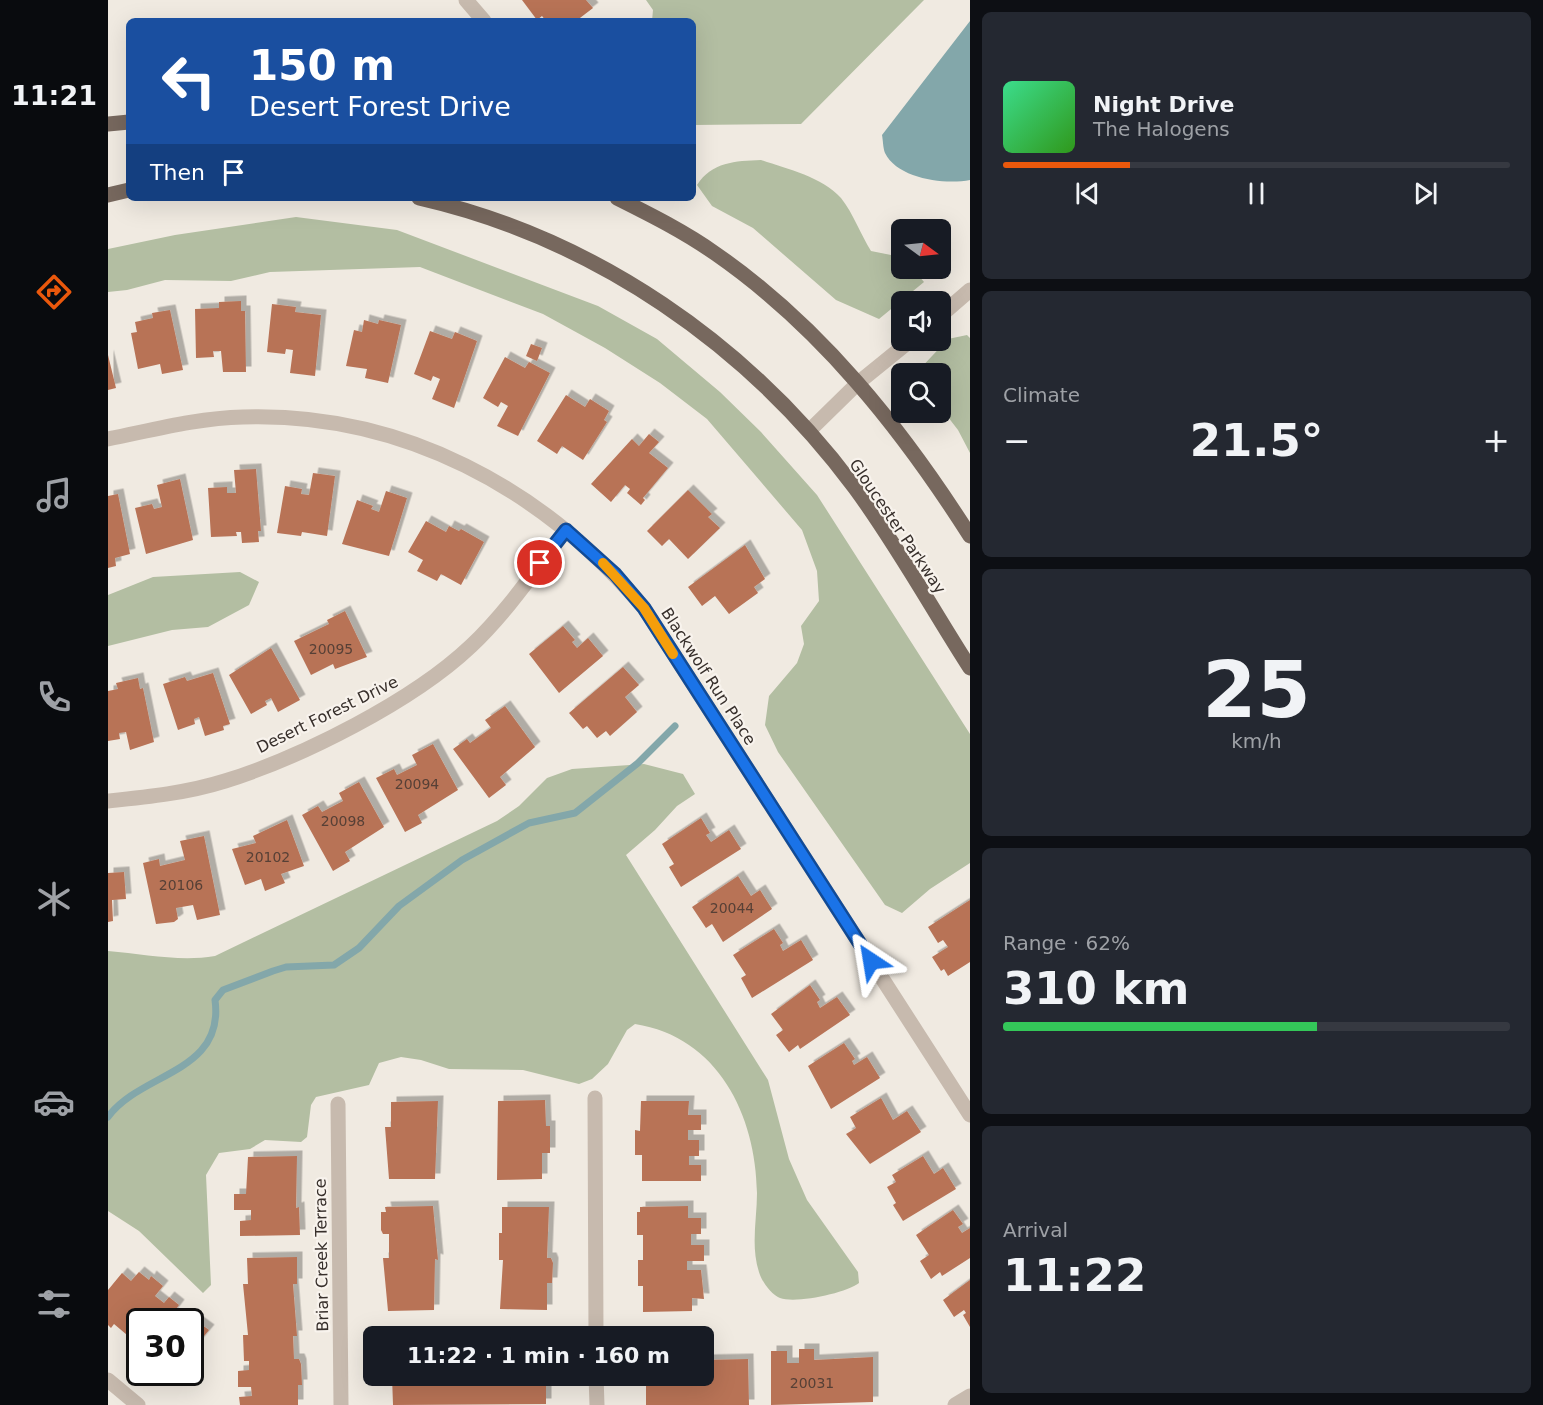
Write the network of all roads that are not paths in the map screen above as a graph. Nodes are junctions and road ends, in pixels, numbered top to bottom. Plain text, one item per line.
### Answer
1 (466, 0) edge
2 (481, 18) edge
3 (126, 122) edge
4 (108, 124) edge
5 (126, 191) edge
6 (108, 195) edge
7 (429, 201) edge
8 (623, 201) edge
9 (970, 290) edge
10 (951, 306) edge
11 (897, 351) edge
12 (858, 383) junction
13 (809, 431) junction
14 (108, 439) edge
15 (566, 530) junction
16 (970, 536) edge
17 (970, 668) edge
18 (108, 801) edge
19 (595, 1098) dead end
20 (338, 1104) dead end
21 (970, 1115) edge
22 (596, 1326) edge
23 (108, 1380) edge
24 (596, 1386) edge
25 (970, 1396) edge
26 (138, 1405) edge
27 (341, 1405) edge
28 (597, 1405) edge
29 (956, 1405) edge

1 - 2 street
3 - 4 main road
5 - 6 main road
7 - 13 main road, Gloucester Parkway
8 - 12 main road
9 - 10 street
11 - 12 street
12 - 13 street
12 - 16 main road
13 - 17 main road, Gloucester Parkway
14 - 15 street, Blackwolf Run Place
15 - 18 street, Desert Forest Drive
15 - 21 street, Blackwolf Run Place
19 - 22 street
20 - 27 street, Briar Creek Terrace
23 - 26 street
24 - 28 street
25 - 29 street

